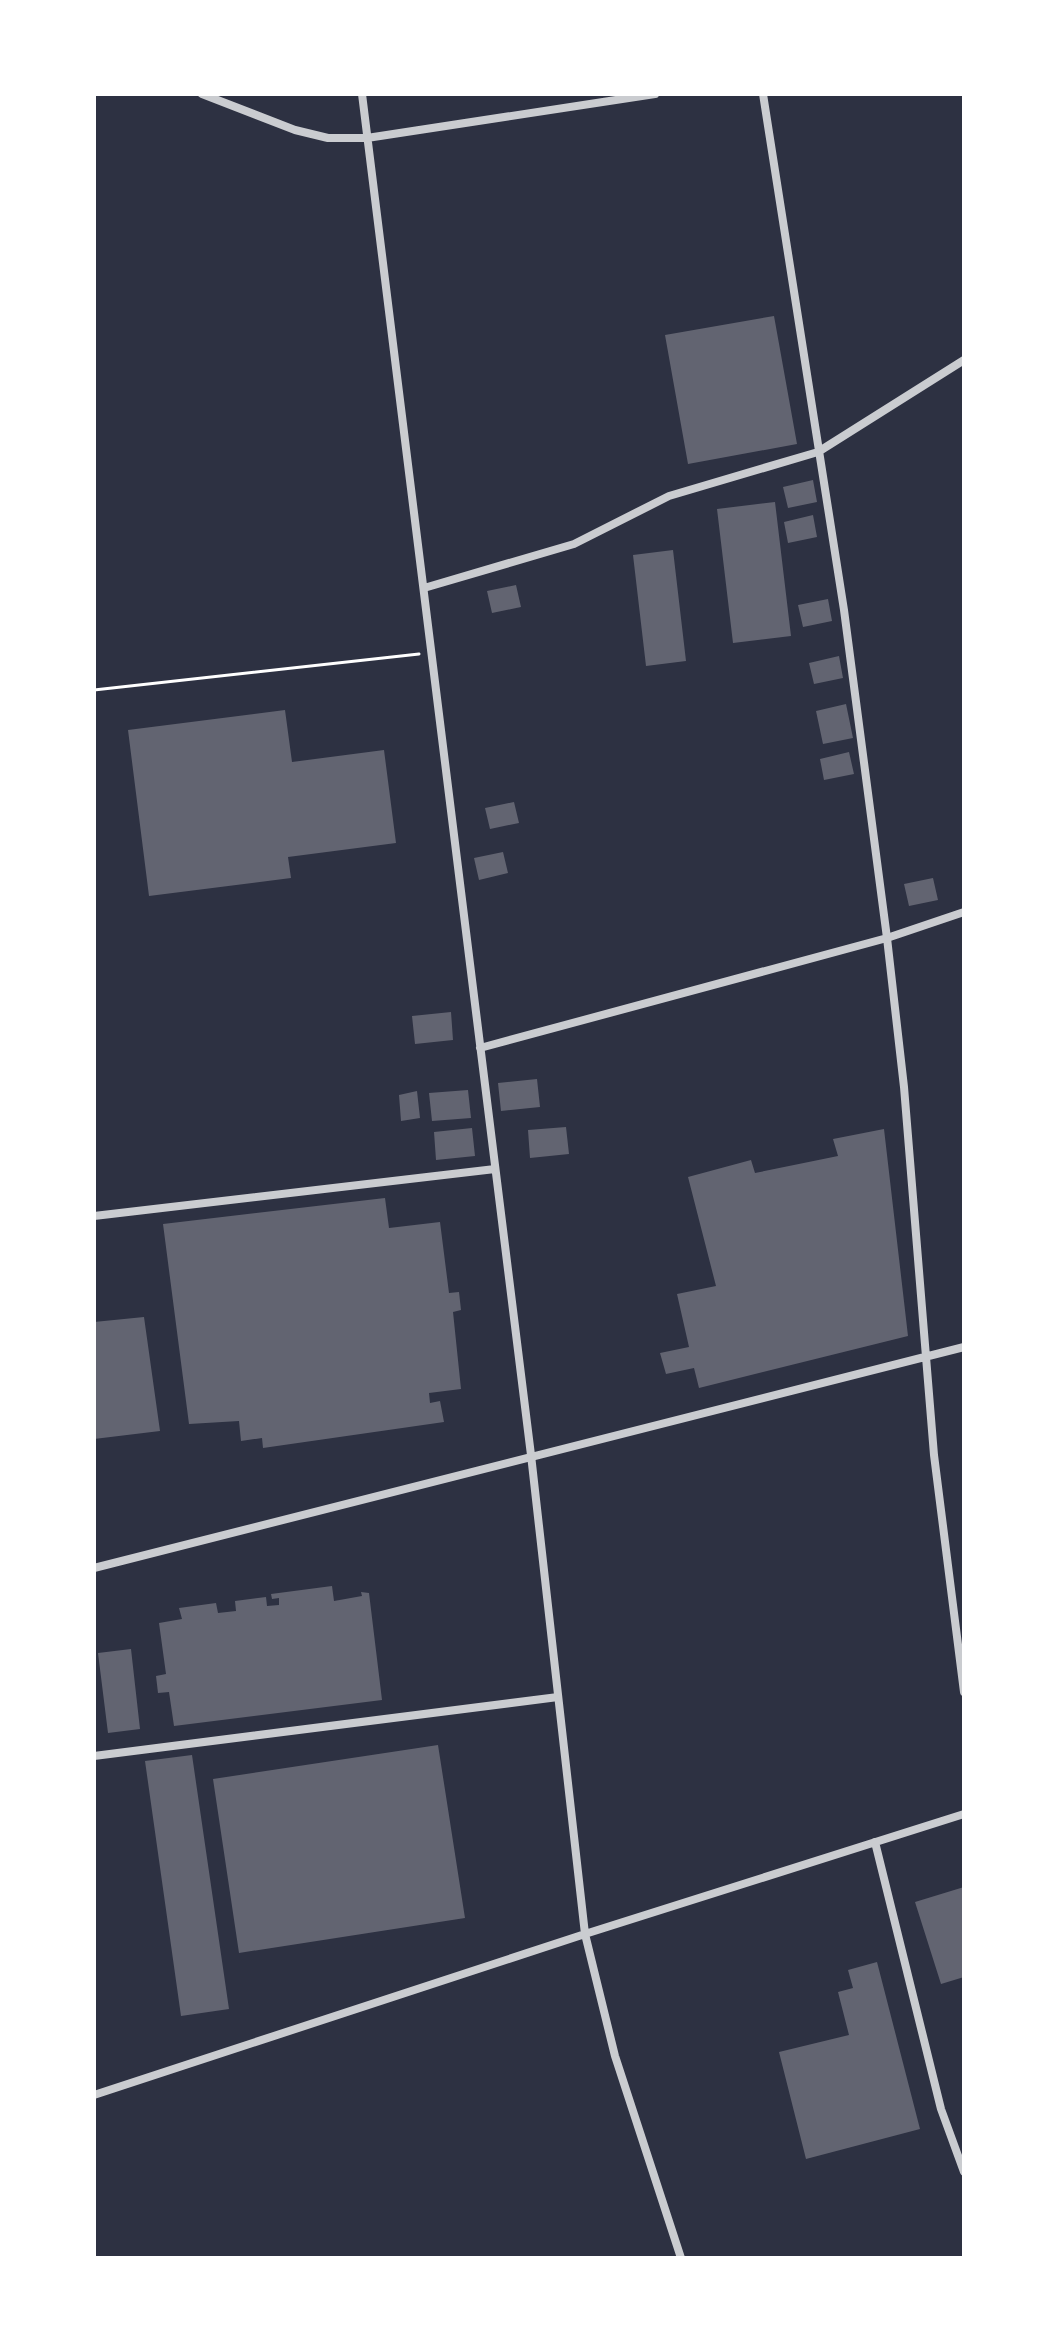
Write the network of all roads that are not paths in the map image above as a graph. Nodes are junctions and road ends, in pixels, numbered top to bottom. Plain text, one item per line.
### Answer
1 (202, 94) edge
2 (362, 94) edge
3 (655, 94) edge
4 (763, 94) edge
5 (367, 138) junction
6 (964, 360) edge
7 (818, 452) junction
8 (424, 588) junction
9 (964, 912) edge
10 (887, 938) junction
11 (480, 1048) junction
12 (495, 1169) junction
13 (94, 1216) edge
14 (964, 1347) edge
15 (926, 1355) junction
16 (531, 1455) junction
17 (94, 1568) edge
18 (964, 1692) edge
19 (558, 1697) junction
20 (94, 1756) edge
21 (964, 1814) edge
22 (875, 1842) junction
23 (585, 1934) junction
24 (94, 2095) edge
25 (964, 2172) edge
26 (681, 2258) edge

1 - 5 street
2 - 5 street
3 - 5 street
4 - 7 street
5 - 8 street
6 - 7 street
7 - 8 street
7 - 10 street
8 - 11 street
9 - 10 street
10 - 11 street
10 - 15 street
11 - 12 street
12 - 13 street
12 - 16 street
14 - 15 street
15 - 16 street
15 - 18 street
16 - 17 street
16 - 19 street
19 - 20 street
19 - 23 street
21 - 22 street
22 - 23 street
22 - 25 street
23 - 24 street
23 - 26 street

